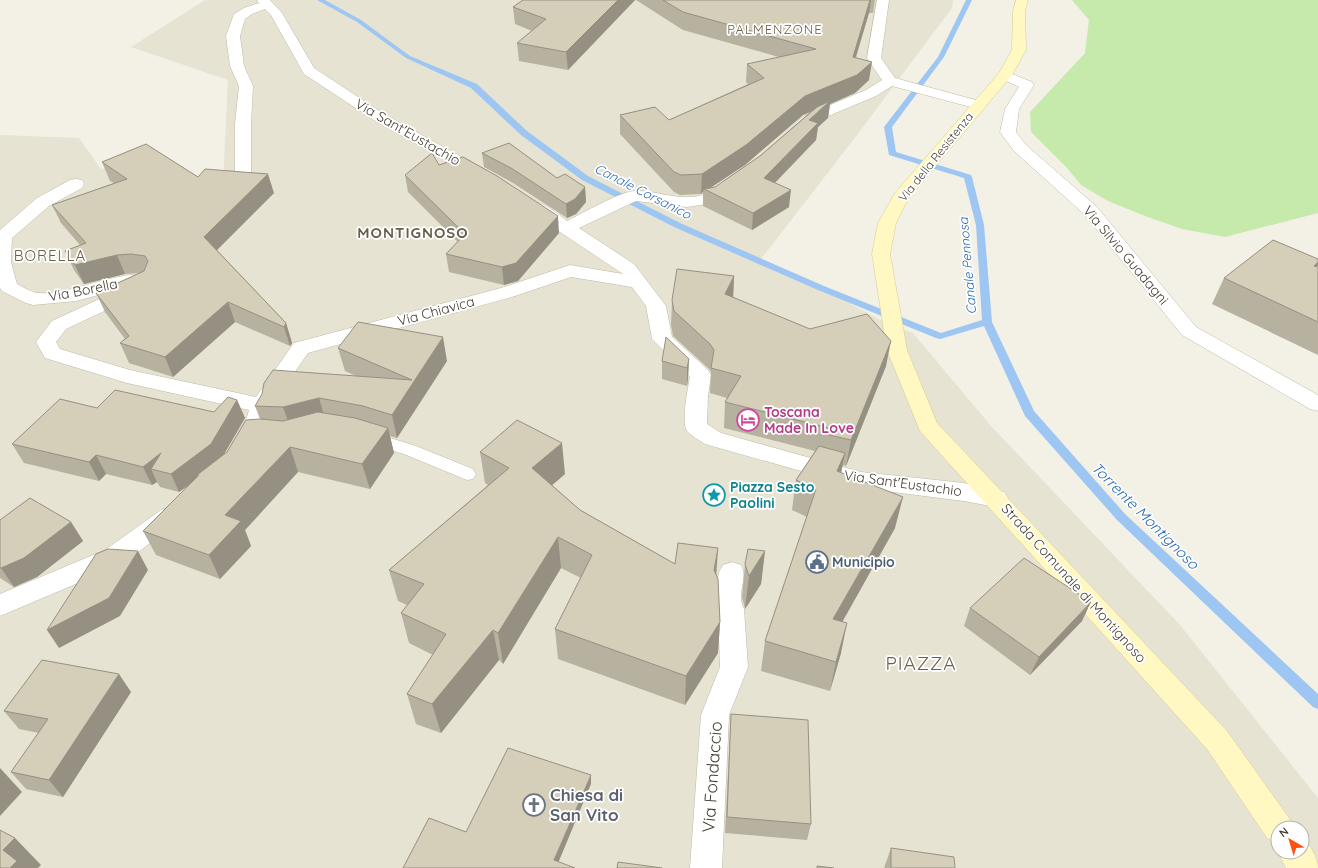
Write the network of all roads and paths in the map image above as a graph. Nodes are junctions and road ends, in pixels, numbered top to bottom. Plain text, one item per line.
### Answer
1 (883, 0) edge
2 (1022, 0) edge
3 (265, 2) edge
4 (1005, 75) junction
5 (890, 81) junction
6 (978, 105) junction
7 (789, 135) edge
8 (740, 177) edge
9 (242, 179) edge
10 (493, 181) edge
11 (76, 184) dead end
12 (520, 197) edge
13 (566, 228) junction
14 (638, 282) junction
15 (891, 317) joint
16 (1318, 404) edge
17 (261, 405) junction
18 (355, 434) edge
19 (232, 464) edge
20 (467, 474) dead end
21 (996, 498) junction
22 (184, 504) edge
23 (732, 572) dead end
24 (0, 606) edge
25 (1272, 820) edge
26 (706, 868) edge

1 - 5 street
2 - 4 street, Via della Resistenza
3 - 9 street
3 - 10 street, Via Sant'Eustachio
4 - 6 street, Via della Resistenza
4 - 16 street, Via Silvio Guadagni
5 - 6 street
5 - 7 street
6 - 15 street, Via della Resistenza
8 - 13 street
11 - 17 street, Via Borella
12 - 13 street, Via Sant'Eustachio
13 - 14 street, Via Sant'Eustachio
14 - 17 street, Via Chiavica
14 - 21 street, Via Sant'Eustachio
15 - 21 street, Strada Comunale di Montignoso
17 - 19 street, Via Chiavica
18 - 20 lane
21 - 25 street, Strada Comunale di Montignoso
22 - 24 street
23 - 26 street, Via Fondaccio

